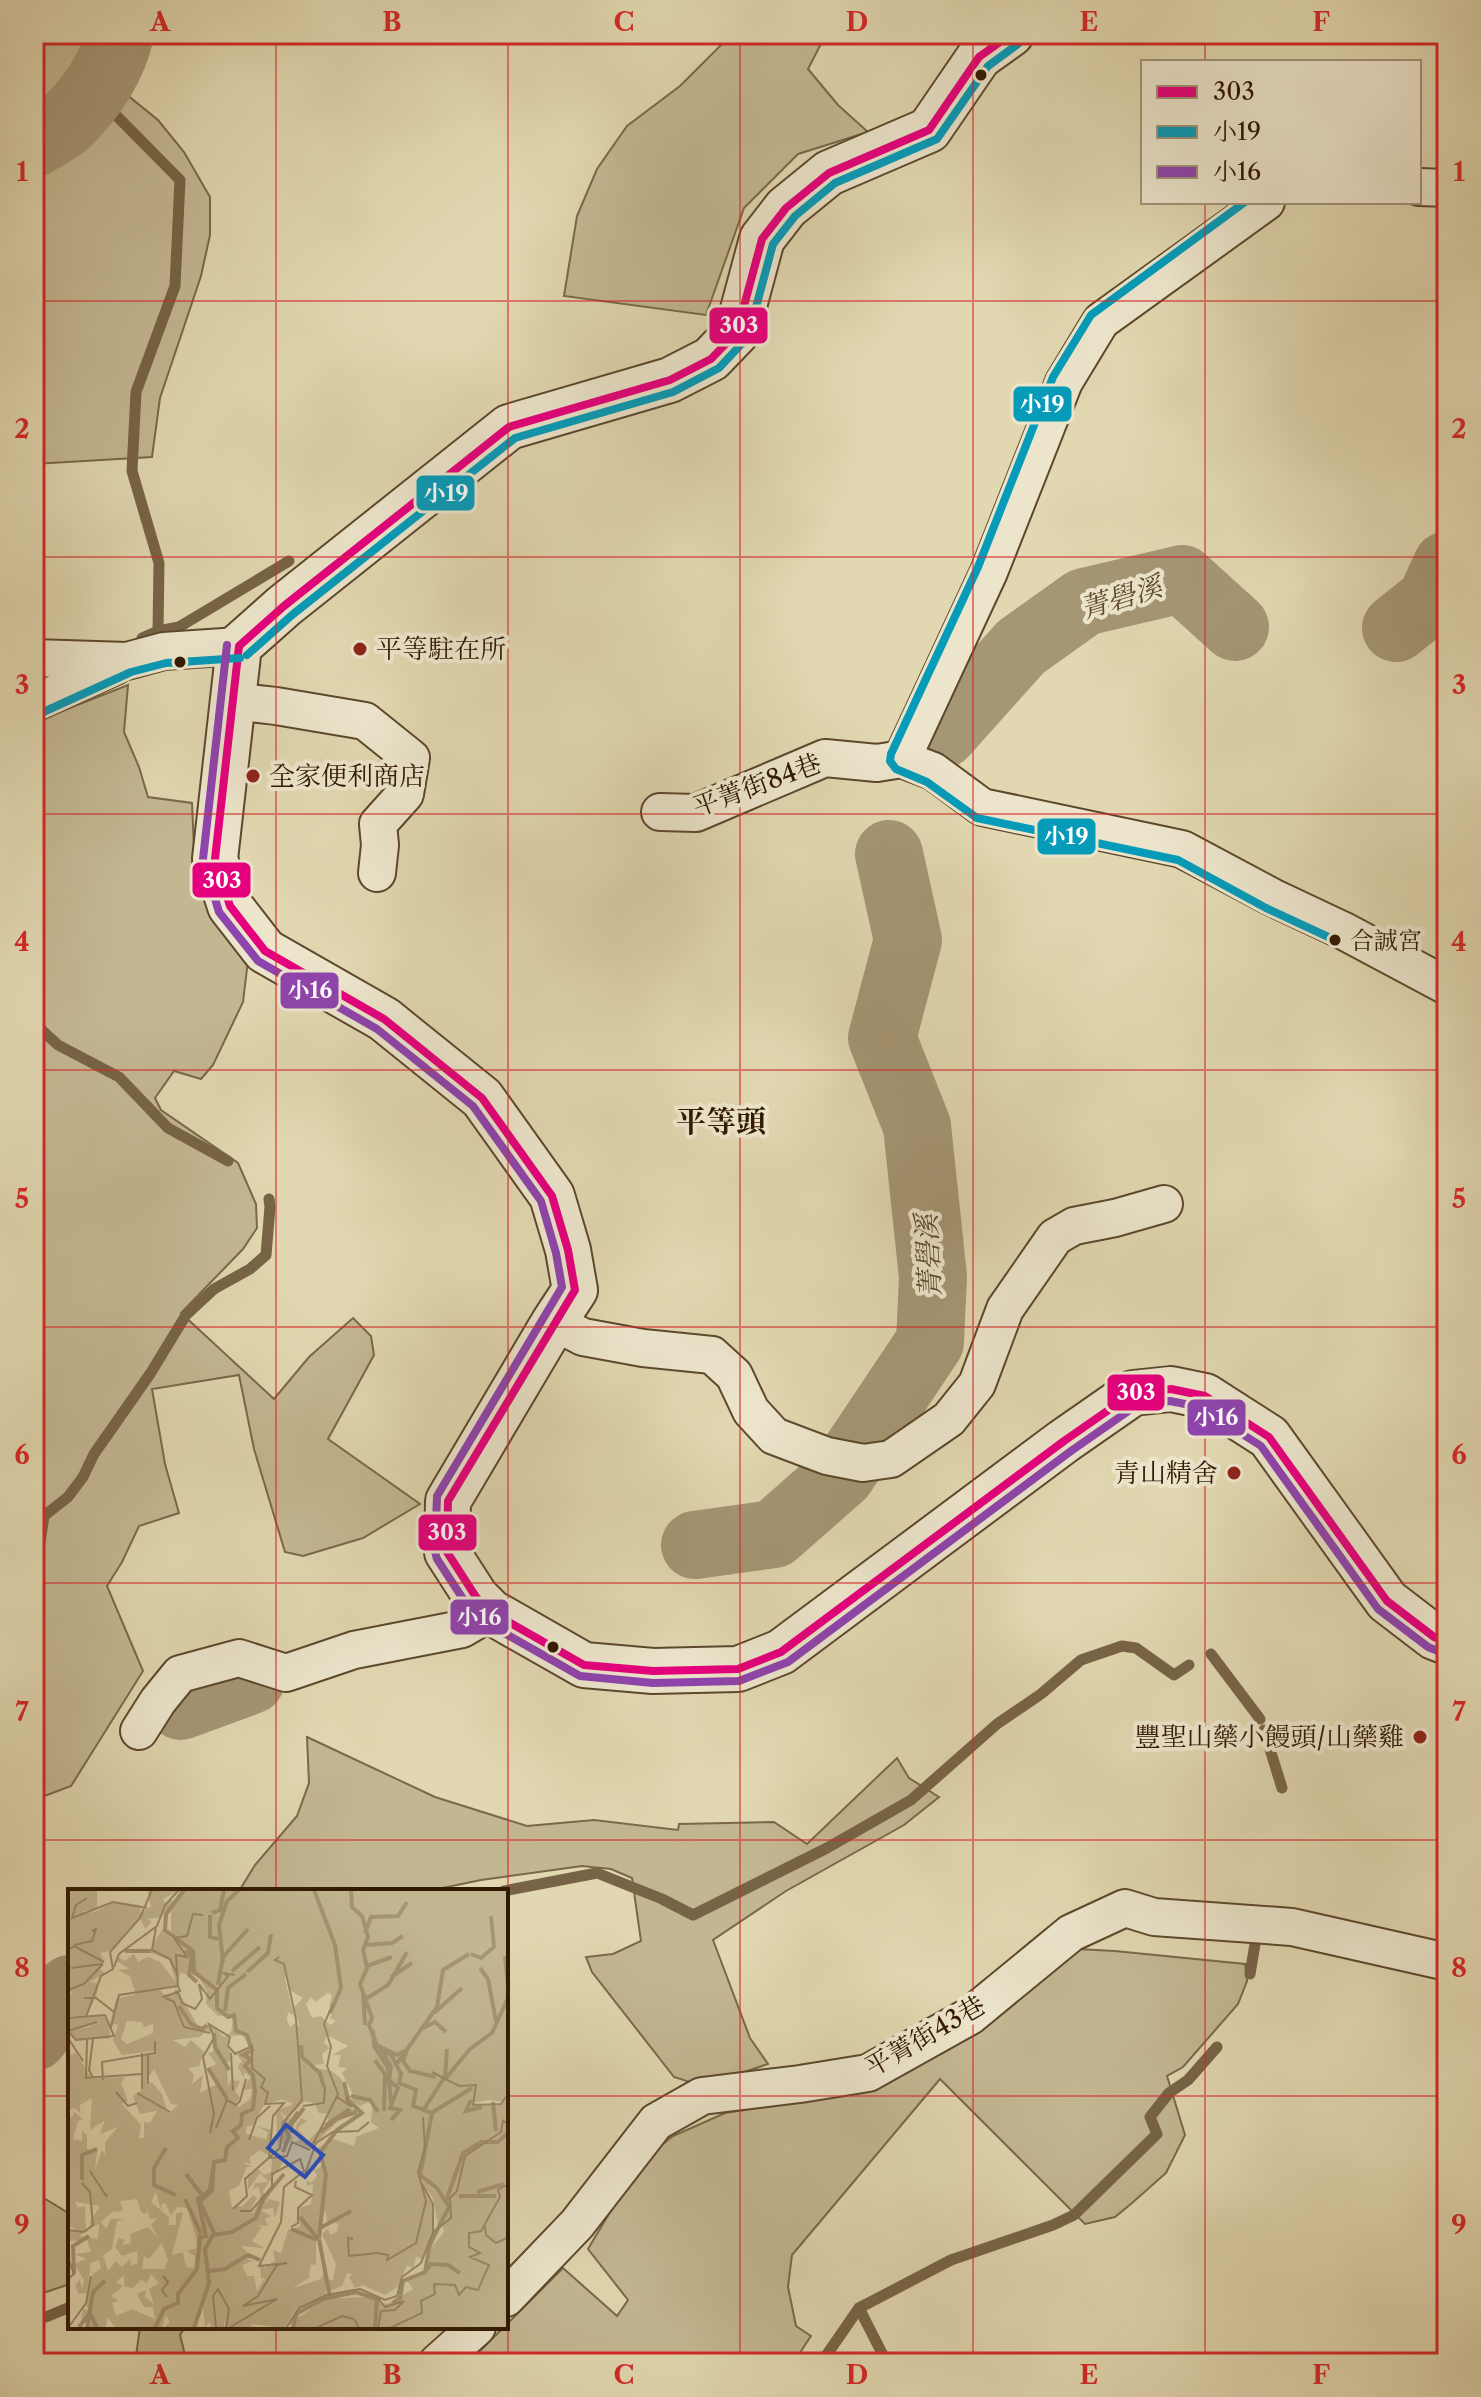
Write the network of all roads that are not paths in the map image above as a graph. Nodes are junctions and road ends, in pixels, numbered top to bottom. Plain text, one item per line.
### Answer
1 (1011, 34) edge
2 (1421, 187) edge
3 (1447, 188) edge
4 (1263, 204) edge
5 (239, 646) junction
6 (34, 658) edge
7 (127, 661) junction
8 (232, 701) junction
9 (34, 703) edge
10 (902, 759) junction
11 (660, 812) dead end
12 (377, 873) dead end
13 (1447, 986) edge
14 (1164, 1204) dead end
15 (554, 1322) junction
16 (491, 1612) junction
17 (1447, 1642) edge
18 (139, 1731) dead end
19 (1447, 1962) edge
20 (508, 2296) edge
21 (475, 2329) edge
22 (437, 2363) edge

1 - 5 street
2 - 3 street
4 - 10 street
5 - 7 street
5 - 8 street
6 - 7 street
7 - 9 street
8 - 12 street
8 - 15 street
10 - 11 street, 平菁街84巷
10 - 13 street
14 - 15 street
15 - 16 street
16 - 17 street
16 - 18 street
19 - 20 street, 平菁街43巷
21 - 22 street

